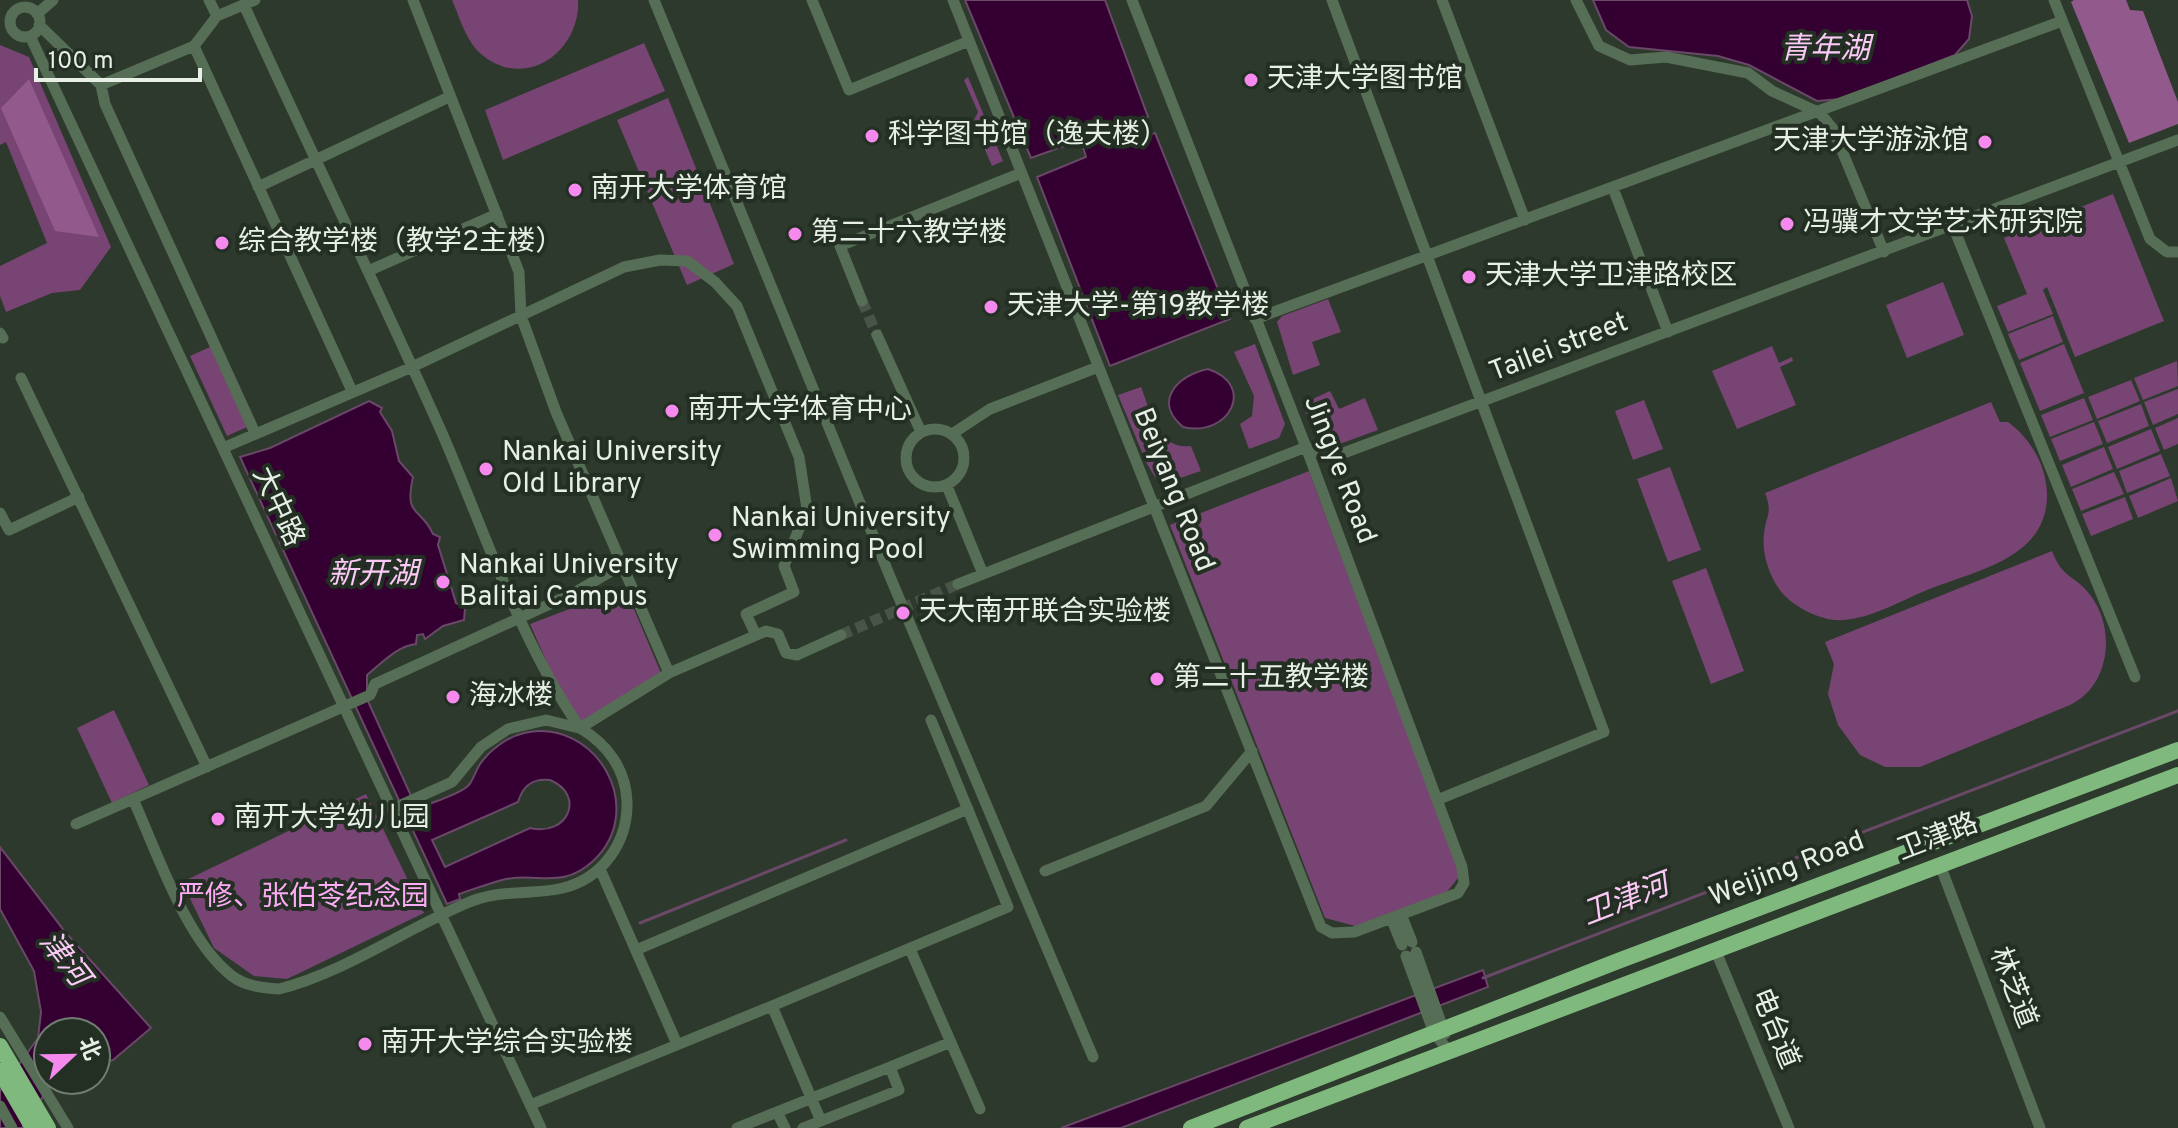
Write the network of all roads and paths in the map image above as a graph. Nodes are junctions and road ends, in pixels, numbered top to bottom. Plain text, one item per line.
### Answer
1 (53, 0) edge
2 (209, 0) edge
3 (413, 0) edge
4 (654, 0) edge
5 (812, 0) edge
6 (953, 0) edge
7 (1132, 0) edge
8 (1332, 0) edge
9 (1442, 0) edge
10 (1576, 0) edge
11 (2058, 1) edge
12 (249, 2) edge
13 (17, 4) edge
14 (217, 16) junction
15 (38, 19) junction
16 (2062, 21) junction
17 (6, 28) edge
18 (30, 36) junction
19 (969, 41) junction
20 (194, 46) junction
21 (101, 85) junction
22 (449, 97) junction
23 (1820, 113) junction
24 (2178, 140) edge
25 (316, 160) junction
26 (2119, 164) junction
27 (1021, 173) junction
28 (258, 187) junction
29 (1613, 188) junction
30 (497, 214) junction
31 (1525, 220) junction
32 (1953, 226) junction
33 (1884, 252) junction
34 (2178, 252) edge
35 (1427, 256) junction
36 (368, 271) junction
37 (862, 301) tunnel mouth
38 (521, 316) junction
39 (1255, 319) junction
40 (1668, 332) junction
41 (877, 335) tunnel mouth
42 (412, 367) junction
43 (1098, 367) junction
44 (21, 378) dead end
45 (352, 391) junction
46 (1481, 402) junction
47 (921, 432) junction
48 (255, 433) junction
49 (952, 434) junction
50 (1306, 447) junction
51 (223, 448) junction
52 (947, 486) junction
53 (79, 497) junction
54 (1152, 505) junction
55 (0, 513) edge
56 (620, 566) junction
57 (983, 574) junction
58 (958, 584) tunnel mouth
59 (520, 618) junction
60 (756, 635) junction
61 (841, 635) tunnel mouth
62 (669, 673) junction
63 (2135, 677) dead end
64 (348, 705) junction
65 (931, 720) dead end
66 (580, 728) junction
67 (2178, 750) edge
68 (1252, 751) junction
69 (207, 767) junction
70 (2178, 775) edge
71 (133, 799) junction
72 (1437, 800) junction
73 (396, 808) junction
74 (968, 809) junction
75 (76, 824) dead end
76 (1940, 865) junction
77 (600, 869) junction
78 (1045, 871) dead end
79 (441, 915) junction
80 (1396, 916) junction
81 (910, 949) junction
82 (1715, 949) junction
83 (636, 950) junction
84 (772, 1006) junction
85 (0, 1017) edge
86 (1439, 1031) junction
87 (951, 1042) junction
88 (677, 1044) junction
89 (0, 1046) edge
90 (1448, 1050) junction
91 (1093, 1057) dead end
92 (890, 1067) junction
93 (0, 1071) edge
94 (811, 1099) junction
95 (530, 1105) junction
96 (0, 1106) edge
97 (980, 1109) dead end
98 (777, 1112) junction
99 (821, 1121) junction
100 (12, 1128) edge
101 (33, 1128) edge
102 (48, 1128) edge
103 (68, 1128) edge
104 (541, 1128) edge
105 (737, 1128) edge
106 (785, 1128) edge
107 (803, 1128) edge
108 (1191, 1128) edge
109 (1247, 1128) edge
110 (1789, 1128) edge
111 (2040, 1128) edge

1 - 15 street
2 - 14 street
3 - 22 street
4 - 91 street
5 - 19 street
6 - 19 street, Beiyang Road
7 - 39 street, Jingye Road
8 - 35 street
9 - 31 street
10 - 23 street
11 - 16 street
12 - 14 street
12 - 25 street
13 - 15 street
13 - 17 street
14 - 20 street
15 - 18 street
15 - 21 street
16 - 23 street
16 - 26 street
17 - 18 street
18 - 51 street, 大中路
19 - 27 street, Beiyang Road
20 - 21 street
20 - 28 street
21 - 48 street
22 - 25 street
22 - 30 street
23 - 29 street
23 - 33 street
24 - 26 street, Tailei street
25 - 28 street
25 - 36 street
26 - 32 street, Tailei street
26 - 34 street
27 - 37 street
27 - 43 street, Beiyang Road
28 - 45 street
29 - 31 street
29 - 40 street
30 - 36 street
30 - 38 street
31 - 35 street
32 - 33 street, Tailei street
32 - 63 street
33 - 40 street, Tailei street
35 - 39 street
35 - 46 street
36 - 42 street
38 - 42 street
38 - 56 street
38 - 60 street
39 - 50 street, Jingye Road
40 - 46 street, Tailei street
41 - 47 street
42 - 45 street
42 - 59 street
43 - 49 street
43 - 54 street, Beiyang Road
44 - 53 street
45 - 48 street
46 - 50 street, Tailei street
46 - 72 street
47 - 49 street
47 - 52 street
48 - 51 street
49 - 52 street
50 - 54 street, Tailei street
50 - 72 street, Jingye Road
51 - 64 street, 大中路
52 - 57 street
53 - 55 street
53 - 69 street
54 - 57 street, Tailei street
54 - 68 street, Beiyang Road
56 - 59 street
56 - 62 street
57 - 58 street, Tailei street
59 - 64 street
59 - 66 street
60 - 61 street
60 - 62 street
62 - 66 street
64 - 69 street
64 - 73 street, 大中路
65 - 74 street
66 - 73 street
66 - 77 street
67 - 86 highway, Weijing Road
68 - 78 street
68 - 80 street, Beiyang Road
69 - 71 street
70 - 76 highway, 卫津路
71 - 75 street
71 - 79 street
72 - 80 street, Jingye Road
73 - 79 street, 大中路
74 - 81 street
74 - 83 street
76 - 82 highway, 卫津路
76 - 111 street, 林芝道
77 - 79 street
77 - 83 street
79 - 95 street, 大中路
80 - 86 street
81 - 84 street
81 - 87 street
82 - 90 highway, 卫津路
82 - 110 street, 电台道
83 - 88 street
84 - 88 street
84 - 94 street
85 - 103 street
86 - 90 street
86 - 108 highway, Weijing Road
87 - 92 street
87 - 97 street
88 - 95 street
89 - 102 highway
90 - 109 highway
92 - 94 street
92 - 99 street
93 - 101 highway
94 - 98 street
94 - 99 street
95 - 104 street, 大中路
96 - 100 street
98 - 105 street
98 - 106 street
99 - 107 street

